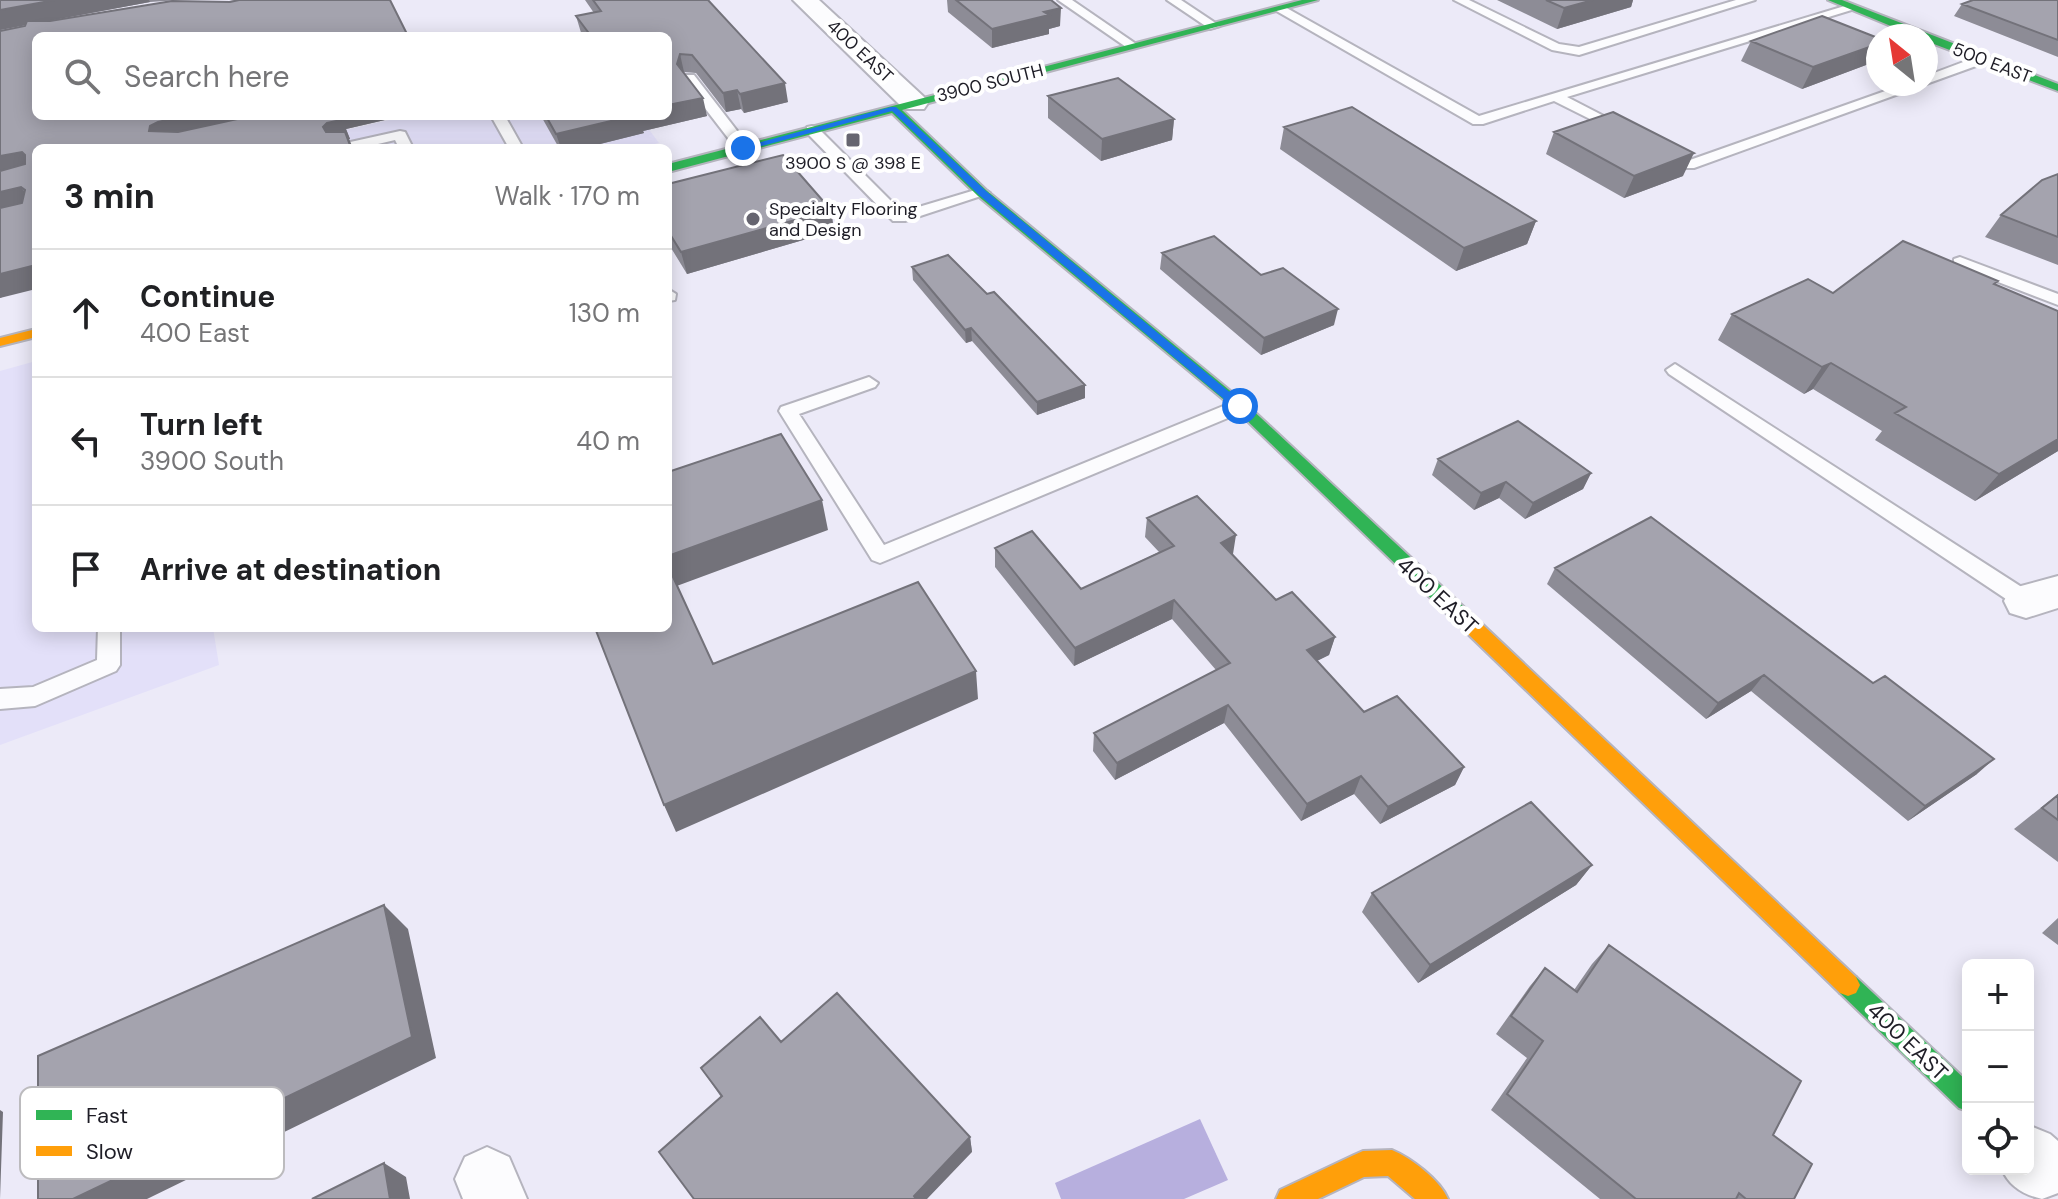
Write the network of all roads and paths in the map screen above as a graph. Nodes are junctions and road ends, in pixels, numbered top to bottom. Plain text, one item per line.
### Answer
1 (805, 0) edge
2 (1064, 0) edge
3 (1173, 0) edge
4 (1313, 0) edge
5 (1460, 0) edge
6 (1749, 0) edge
7 (1833, 0) edge
8 (1852, 8) junction
9 (1279, 9) junction
10 (1894, 24) edge
11 (1214, 26) junction
12 (1938, 41) edge
13 (1133, 46) junction
14 (1982, 59) junction
15 (1938, 76) edge
16 (689, 78) edge
17 (2058, 88) edge
18 (1555, 96) junction
19 (1884, 96) edge
20 (904, 106) junction
21 (500, 120) edge
22 (812, 130) junction
23 (360, 144) edge
24 (404, 144) edge
25 (514, 144) edge
26 (743, 148) junction
27 (672, 167) edge
28 (982, 193) junction
29 (1960, 262) edge
30 (2058, 300) edge
31 (32, 335) edge
32 (1, 347) edge
33 (1675, 370) dead end
34 (869, 383) dead end
35 (1240, 406) junction
36 (2042, 596) edge
37 (109, 632) edge
38 (0, 699) edge
39 (1962, 1093) edge
40 (1289, 1199) edge
41 (1435, 1199) edge

1 - 20 street, 400 EAST
2 - 13 lane
3 - 11 lane
4 - 9 street, 3900 SOUTH
5 - 6 lane
7 - 8 street, 500 EAST
8 - 10 street, 500 EAST
8 - 18 lane
9 - 11 street, 3900 SOUTH
9 - 18 lane
11 - 13 street, 3900 SOUTH
12 - 14 street, 500 EAST
13 - 20 street, 3900 SOUTH
14 - 15 lane
14 - 17 street, 500 EAST
16 - 26 lane
18 - 19 lane
20 - 22 street, 3900 SOUTH
20 - 28 street, 400 EAST
21 - 25 lane
22 - 26 street, 3900 SOUTH
22 - 28 lane
23 - 24 lane
26 - 27 street, 3900 SOUTH
28 - 35 street, 400 EAST
29 - 30 lane
31 - 32 street
33 - 36 lane
34 - 35 lane
35 - 39 street, 400 EAST
37 - 38 lane
40 - 41 street

